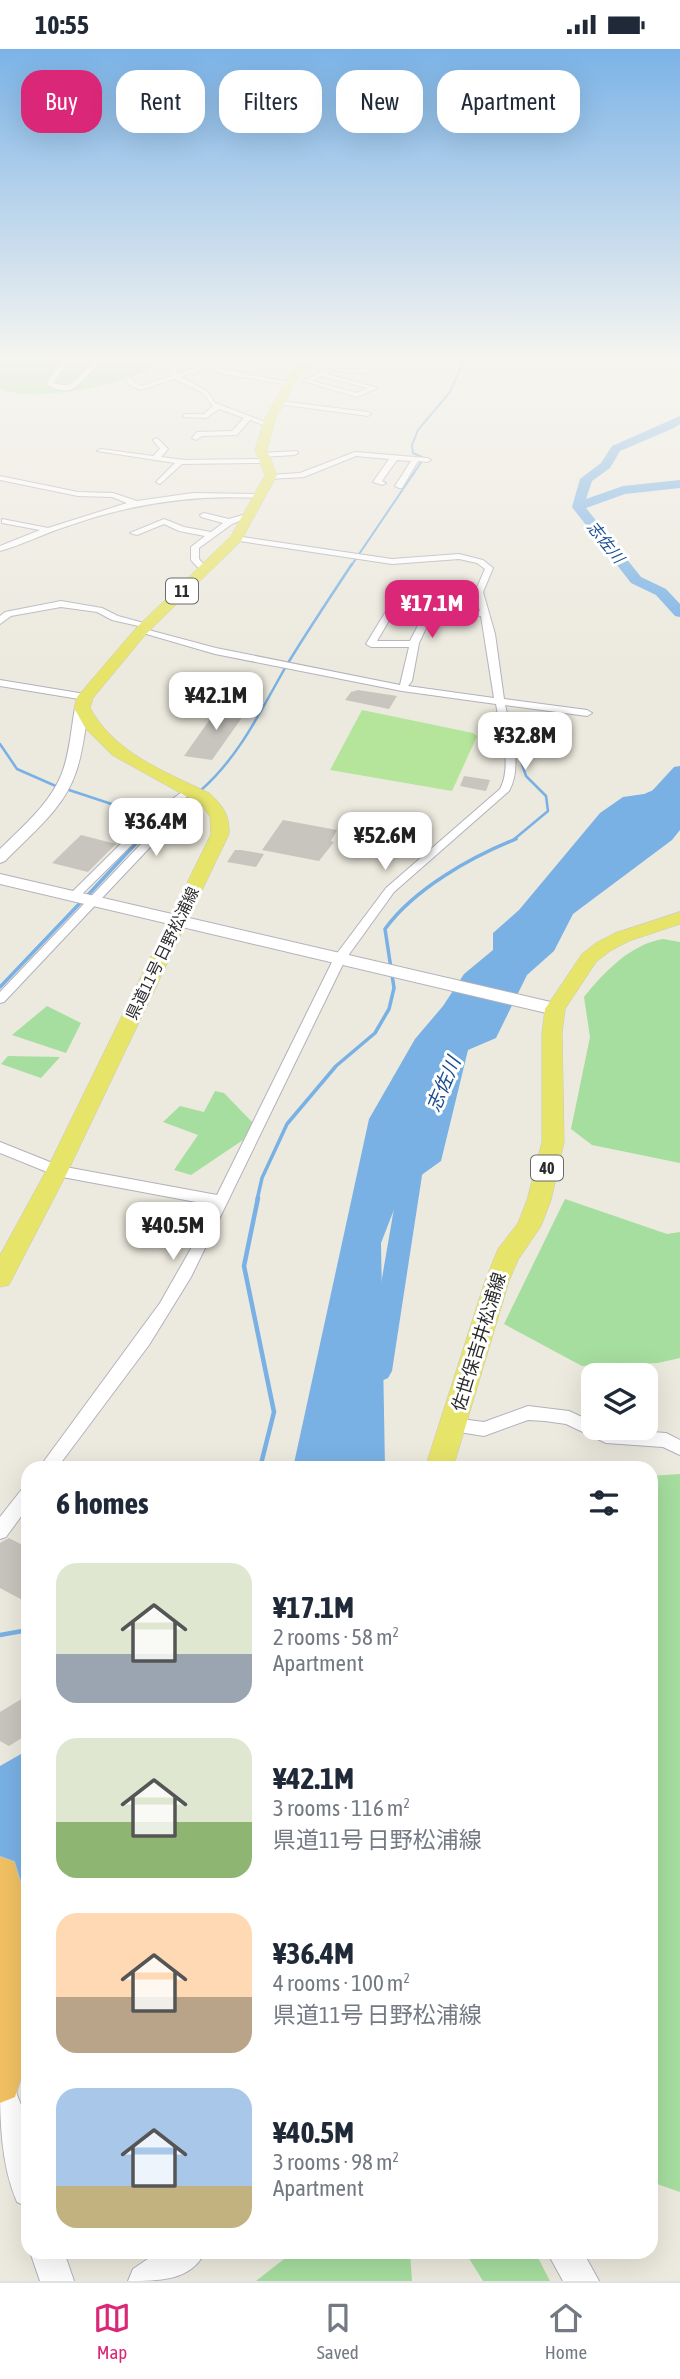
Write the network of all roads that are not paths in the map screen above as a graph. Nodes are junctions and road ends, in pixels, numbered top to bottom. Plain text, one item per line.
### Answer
1 (130, 459) edge
2 (156, 459) edge
3 (232, 459) edge
4 (264, 459) edge
5 (342, 459) edge
6 (393, 459) edge
7 (410, 459) edge
8 (180, 462) junction
9 (197, 462) joint
10 (124, 464) dead end
11 (270, 477) junction
12 (0, 478) edge
13 (160, 482) dead end
14 (382, 483) dead end
15 (399, 486) dead end
16 (260, 496) junction
17 (134, 503) junction
18 (204, 515) dead end
19 (249, 515) junction
20 (5, 521) dead end
21 (229, 522) junction
22 (47, 530) junction
23 (134, 533) dead end
24 (210, 534) junction
25 (236, 538) junction
26 (0, 549) edge
27 (204, 569) junction
28 (431, 608) junction
29 (484, 614) junction
30 (3, 615) edge
31 (144, 628) junction
32 (414, 644) junction
33 (0, 683) edge
34 (402, 688) junction
35 (500, 702) junction
36 (83, 703) junction
37 (587, 713) dead end
38 (199, 795) junction
39 (0, 858) edge
40 (0, 879) edge
41 (84, 898) junction
42 (680, 918) edge
43 (177, 921) junction
44 (339, 959) junction
45 (0, 999) edge
46 (546, 1007) junction
47 (3, 1153) edge
48 (57, 1171) junction
49 (221, 1201) junction
50 (0, 1277) edge
51 (453, 1425) junction
52 (680, 1448) edge
53 (52, 1461) edge
54 (441, 1461) edge
55 (21, 1503) edge
56 (0, 1531) edge
57 (0, 1875) edge
58 (16, 1955) edge
59 (0, 2082) edge
60 (0, 2090) edge
61 (21, 2157) edge
62 (49, 2259) edge
63 (178, 2259) edge
64 (568, 2259) edge
65 (57, 2281) edge
66 (145, 2281) edge
67 (582, 2281) edge

1 - 10 street
2 - 8 street
3 - 9 street
4 - 11 main road
5 - 11 street
6 - 14 street
7 - 15 street
8 - 9 street
8 - 13 street
11 - 16 main road, 11
12 - 17 street
16 - 17 street
16 - 19 main road, 11
17 - 22 street
18 - 21 street
19 - 21 street
19 - 25 main road, 11
20 - 22 street
21 - 24 street
22 - 26 street
23 - 24 street
24 - 27 street
25 - 27 main road, 11
25 - 29 street
27 - 31 main road, 11
28 - 29 street
28 - 32 street
28 - 32 street
29 - 35 street
30 - 31 street
31 - 34 street
31 - 36 main road, 11
32 - 34 street
33 - 36 street
34 - 35 street
35 - 37 street
35 - 44 street
36 - 38 main road
36 - 39 street
38 - 41 street
38 - 41 street
38 - 43 main road, 県道11号 日野松浦線
40 - 41 street
41 - 43 street
41 - 45 street
42 - 46 main road, 佐世保吉井松浦線 / 40
43 - 44 street
43 - 48 main road, 県道11号 日野松浦線
44 - 46 street
44 - 49 street
46 - 51 main road, 佐世保吉井松浦線 / 40
47 - 48 street
48 - 49 street
48 - 50 main road, 県道11号 日野松浦線
49 - 53 street
51 - 52 street
51 - 54 main road, 佐世保吉井松浦線 / 40
55 - 56 street
57 - 58 highway
58 - 59 highway
60 - 61 street
62 - 65 street
63 - 66 street
64 - 67 street

